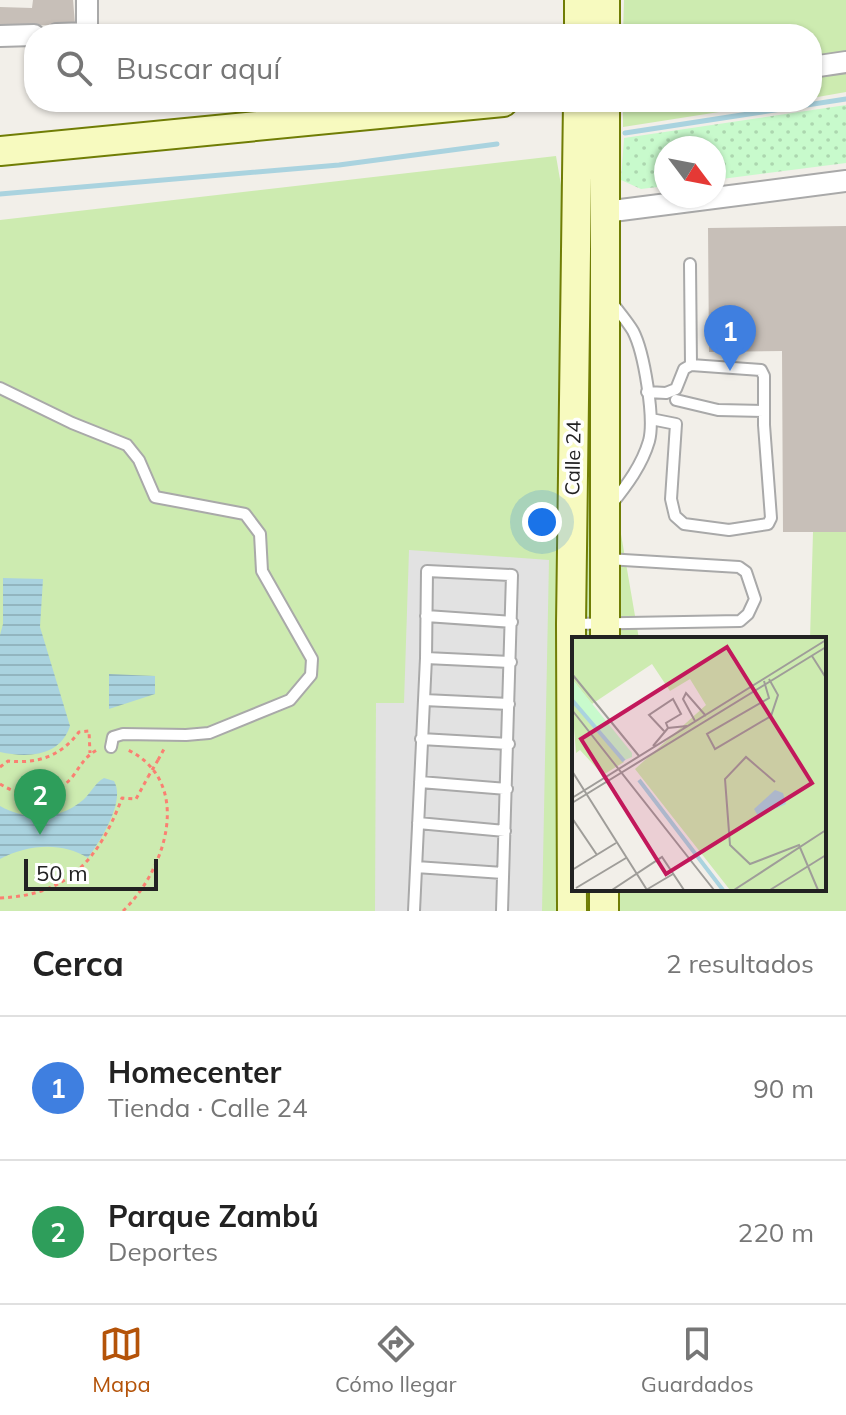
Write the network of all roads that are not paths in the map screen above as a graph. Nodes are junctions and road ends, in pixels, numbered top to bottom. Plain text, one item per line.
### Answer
1 (87, 0) edge
2 (579, 0) edge
3 (605, 0) edge
4 (87, 24) edge
5 (579, 24) edge
6 (605, 24) edge
7 (24, 35) edge
8 (0, 36) edge
9 (846, 62) edge
10 (822, 66) edge
11 (400, 112) edge
12 (578, 112) edge
13 (605, 112) edge
14 (0, 151) edge
15 (576, 174) junction
16 (606, 176) junction
17 (846, 181) edge
18 (605, 212) junction
19 (690, 264) dead end
20 (606, 294) junction
21 (691, 365) junction
22 (0, 388) edge
23 (647, 392) junction
24 (676, 394) junction
25 (764, 411) junction
26 (651, 419) junction
27 (676, 424) junction
28 (605, 513) junction
29 (605, 559) junction
30 (426, 616) junction
31 (512, 622) junction
32 (571, 624) junction
33 (605, 631) edge
34 (426, 658) junction
35 (511, 662) junction
36 (424, 700) junction
37 (509, 704) junction
38 (421, 739) junction
39 (509, 744) junction
40 (111, 747) road end
41 (420, 782) junction
42 (507, 789) junction
43 (418, 823) junction
44 (505, 831) junction
45 (416, 867) junction
46 (503, 873) junction
47 (414, 911) edge
48 (502, 911) edge
49 (572, 911) edge

1 - 4 street
2 - 5 street
3 - 6 street
7 - 8 street
9 - 10 street
11 - 14 street
12 - 15 street, Calle 24
13 - 16 street, Calle 24
15 - 16 street
15 - 32 street, Calle 24
16 - 18 street, Calle 24
17 - 18 street
18 - 20 street, Calle 24
19 - 21 lane
20 - 23 lane
20 - 28 street, Calle 24
21 - 24 lane
21 - 25 lane
22 - 40 lane
23 - 24 lane
23 - 26 lane
24 - 25 lane
24 - 27 lane
25 - 27 lane
26 - 27 lane
26 - 28 lane
28 - 29 street, Calle 24
29 - 33 street, Calle 24
29 - 33 lane
30 - 31 lane
30 - 31 lane
30 - 34 lane
31 - 35 lane
32 - 33 lane
32 - 49 street, Calle 24
34 - 35 lane
34 - 36 lane
35 - 37 lane
36 - 37 lane
36 - 38 lane
37 - 39 lane
38 - 39 lane
38 - 41 lane
39 - 42 lane
41 - 42 lane
41 - 43 lane
42 - 44 lane
43 - 44 lane
43 - 45 lane
44 - 46 lane
45 - 46 lane
45 - 47 lane
46 - 48 lane

